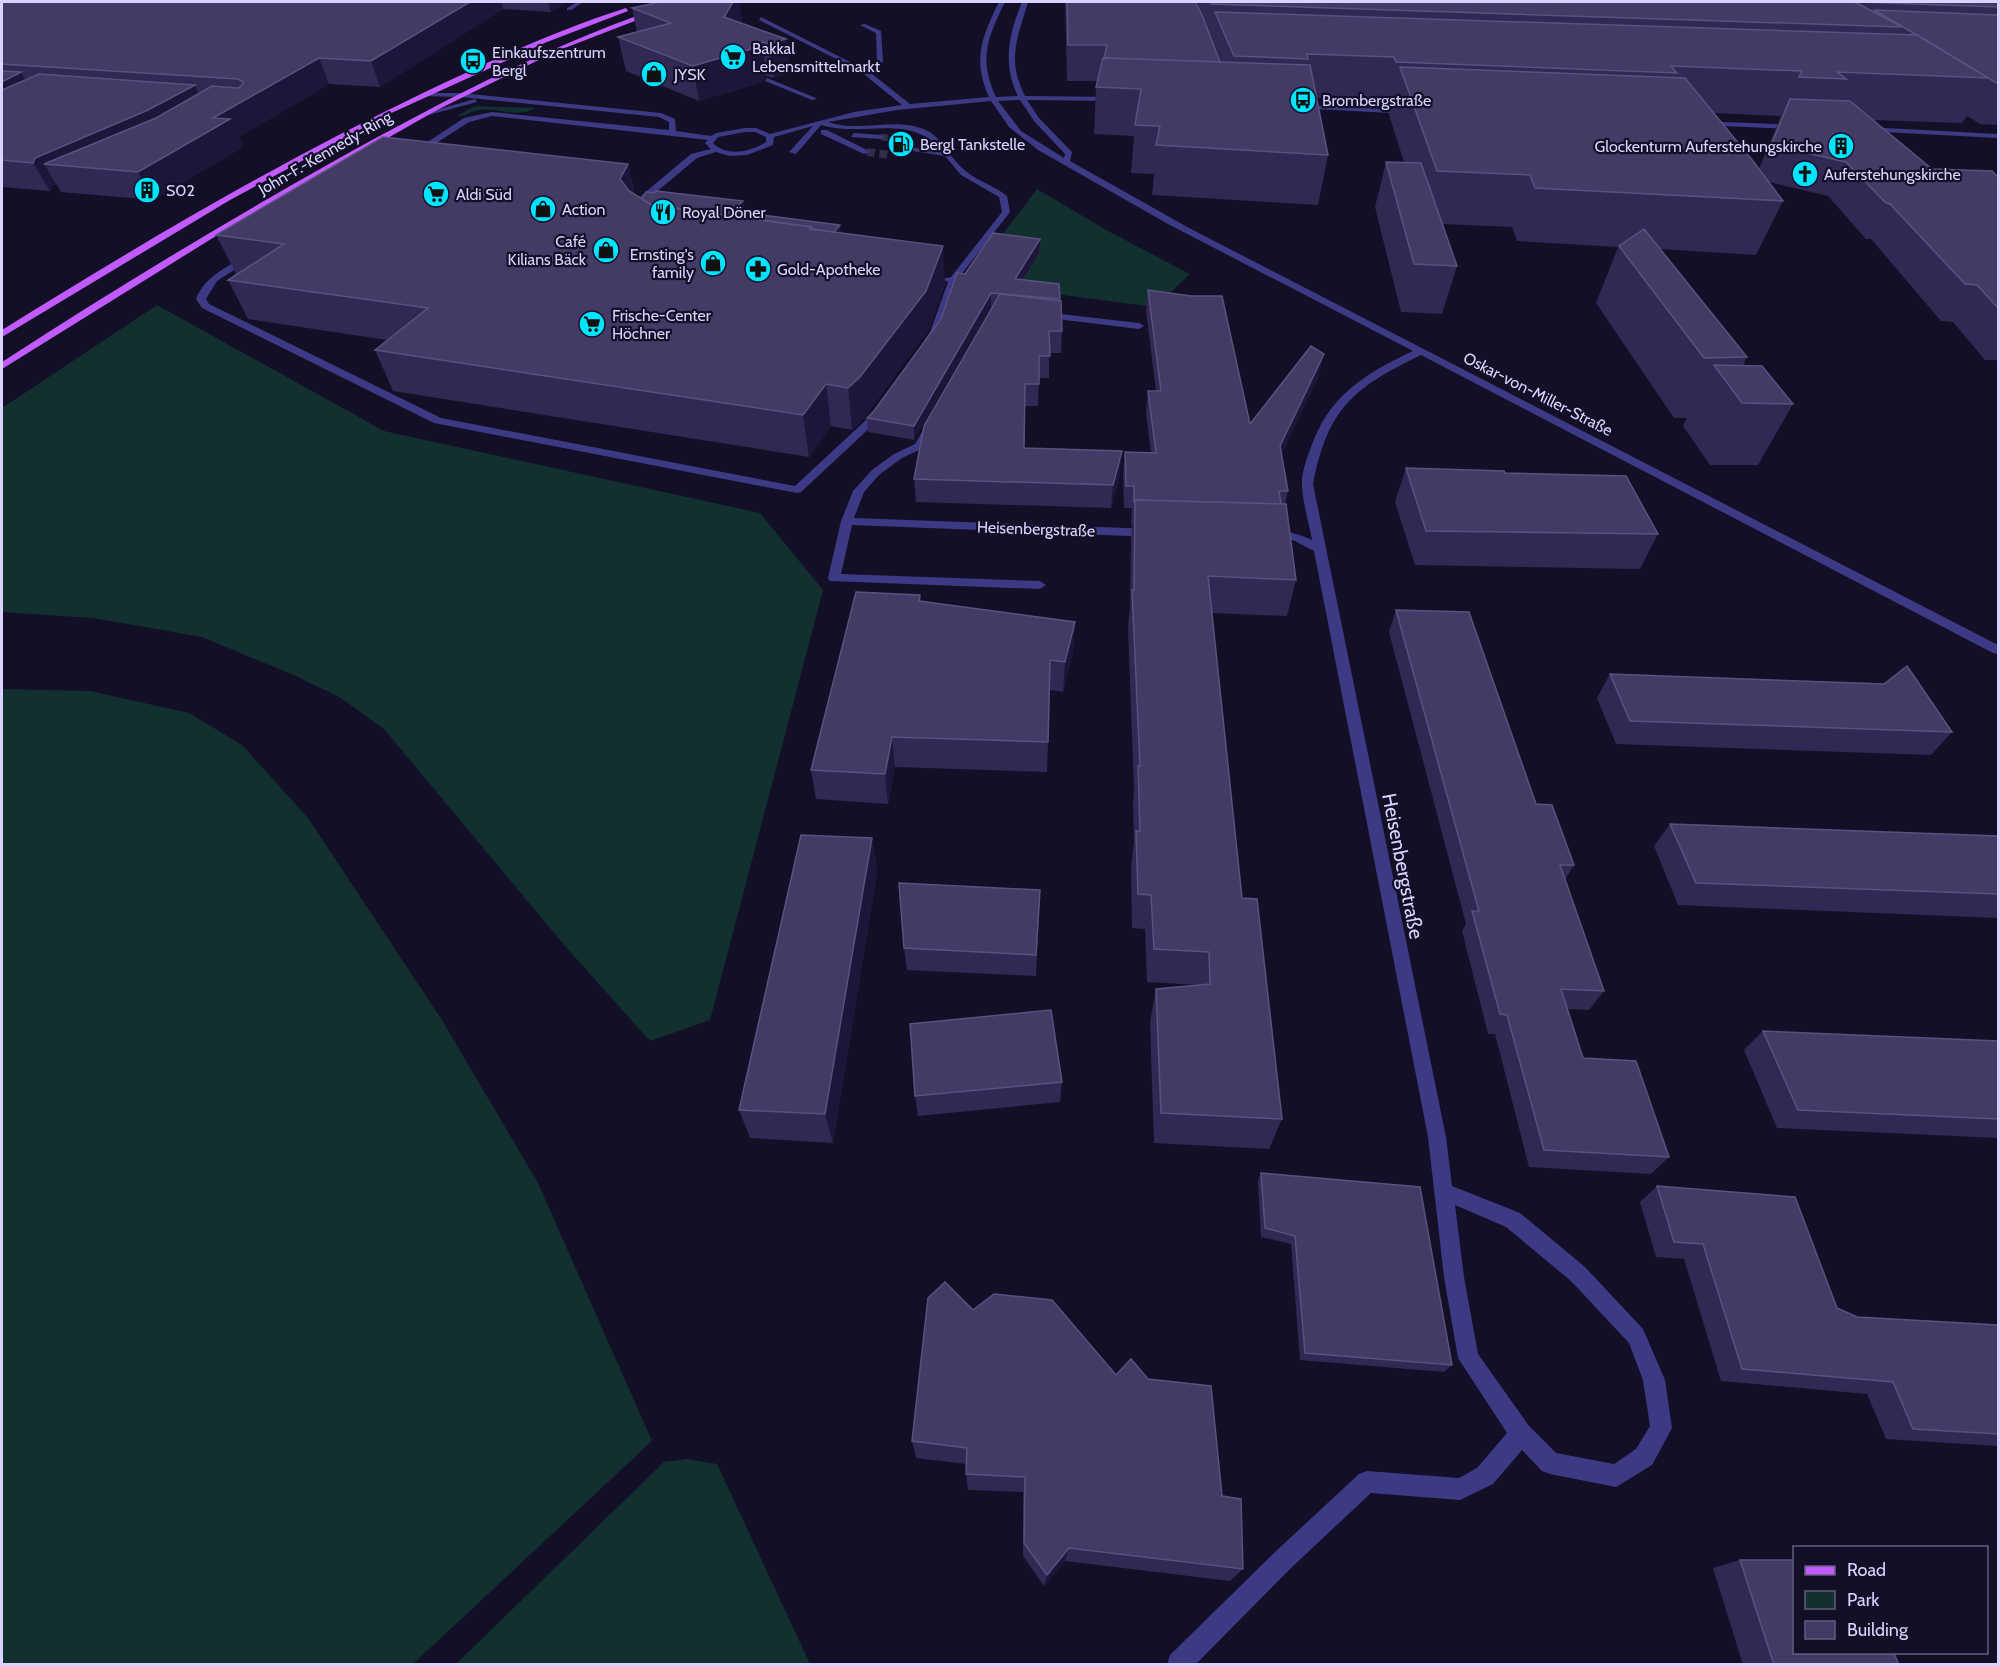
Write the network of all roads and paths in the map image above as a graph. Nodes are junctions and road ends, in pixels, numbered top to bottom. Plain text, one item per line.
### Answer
1 (580, 2) edge
2 (681, 2) edge
3 (1002, 2) edge
4 (1025, 2) edge
5 (637, 6) edge
6 (569, 9) dead end
7 (761, 19) dead end
8 (863, 25) dead end
9 (862, 70) junction
10 (767, 80) edge
11 (423, 95) junction
12 (461, 95) junction
13 (1022, 98) junction
14 (484, 99) junction
15 (814, 99) dead end
16 (992, 99) junction
17 (1119, 99) edge
18 (908, 106) junction
19 (1291, 107) edge
20 (1413, 112) edge
21 (424, 114) junction
22 (820, 122) junction
23 (1696, 123) edge
24 (1803, 127) edge
25 (1976, 127) edge
26 (1860, 129) edge
27 (812, 130) junction
28 (824, 132) junction
29 (673, 133) junction
30 (1986, 133) junction
31 (884, 134) tunnel mouth
32 (770, 136) junction
33 (1998, 136) edge
34 (711, 138) junction
35 (842, 141) junction
36 (916, 141) tunnel mouth
37 (933, 141) junction
38 (874, 145) tunnel mouth
39 (897, 148) tunnel mouth
40 (716, 150) junction
41 (793, 152) dead end
42 (867, 152) tunnel mouth
43 (947, 154) junction
44 (891, 155) tunnel mouth
45 (408, 158) edge
46 (920, 158) dead end
47 (1066, 162) junction
48 (634, 196) edge
49 (645, 197) junction
50 (639, 220) edge
51 (261, 250) edge
52 (931, 277) edge
53 (953, 280) junction
54 (1032, 314) edge
55 (1139, 326) dead end
56 (2, 334) edge
57 (922, 350) edge
58 (1419, 352) junction
59 (2, 366) edge
60 (890, 395) edge
61 (935, 418) edge
62 (847, 521) junction
63 (1166, 533) edge
64 (1259, 535) edge
65 (1318, 548) junction
66 (1040, 585) dead end
67 (1998, 650) edge
68 (1445, 1192) junction
69 (1521, 1434) junction
70 (1179, 1665) edge

1 - 6 street
2 - 12 main road, John-F.-Kennedy-Ring
3 - 16 street, Oskar-von-Miller-Straße
4 - 13 street
5 - 11 main road, John-F.-Kennedy-Ring
7 - 9 street
8 - 9 street
9 - 18 street
10 - 15 street
11 - 12 street
11 - 56 main road, John-F.-Kennedy-Ring
12 - 14 street
12 - 21 main road, John-F.-Kennedy-Ring
13 - 16 street
13 - 17 street
13 - 47 street
14 - 21 street
14 - 29 street
16 - 18 street
16 - 47 street, Oskar-von-Miller-Straße
18 - 22 street
19 - 20 street
21 - 59 main road, John-F.-Kennedy-Ring
22 - 27 street
22 - 32 street
22 - 37 street
23 - 24 street
25 - 30 street
26 - 30 street
27 - 28 street
27 - 41 street
28 - 31 street
28 - 35 street
29 - 34 street
29 - 45 street
30 - 33 street
32 - 34 street
32 - 40 street
34 - 40 street
35 - 38 street
35 - 42 street
36 - 37 street
37 - 43 street
39 - 43 street
40 - 49 street
43 - 53 street
44 - 46 street
47 - 58 street, Oskar-von-Miller-Straße
48 - 49 street
49 - 50 street
51 - 60 street
52 - 53 street
53 - 57 street
54 - 55 street
58 - 65 street, Heisenbergstraße
58 - 67 street, Oskar-von-Miller-Straße
61 - 62 street
62 - 63 street, Heisenbergstraße
62 - 66 street
64 - 65 street
65 - 68 street, Heisenbergstraße
68 - 69 street, Heisenbergstraße
68 - 69 street, Heisenbergstraße
69 - 70 street

